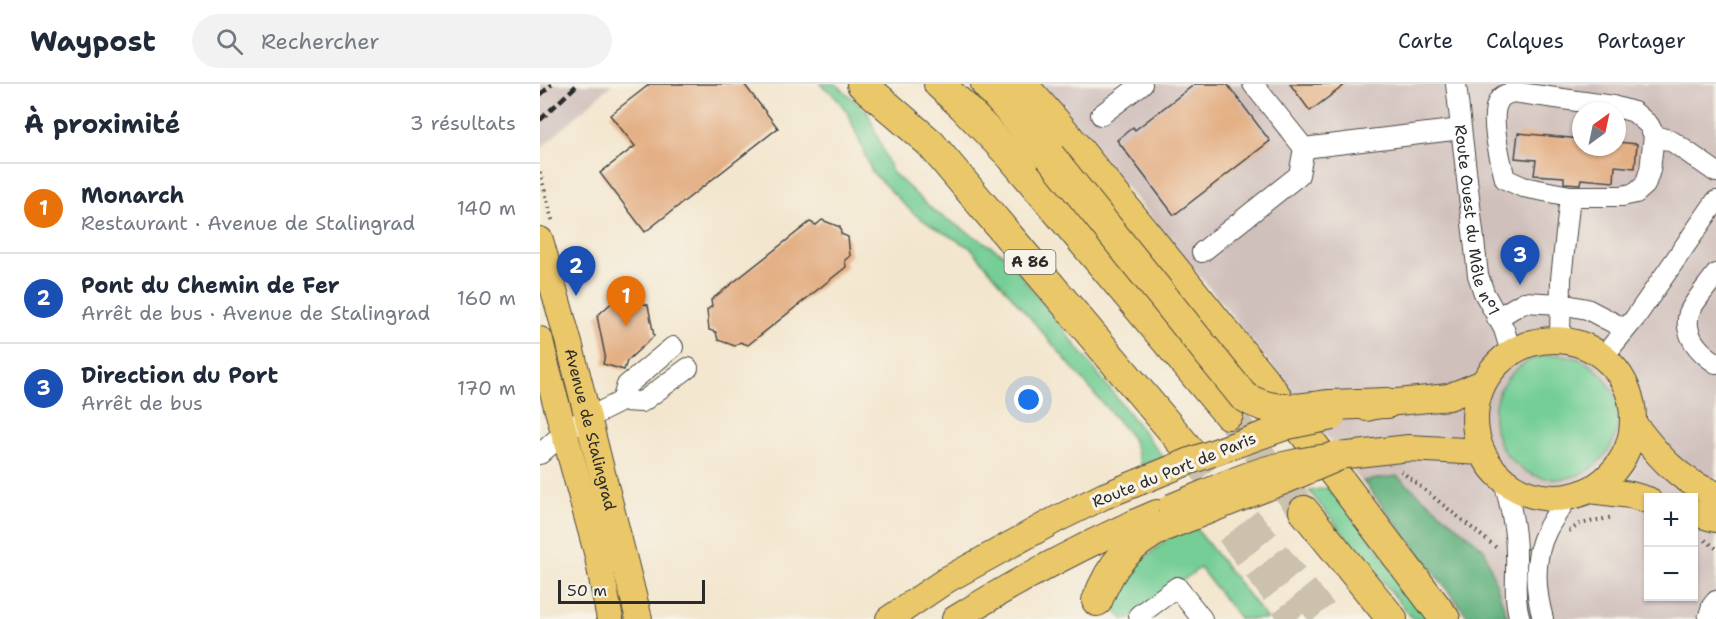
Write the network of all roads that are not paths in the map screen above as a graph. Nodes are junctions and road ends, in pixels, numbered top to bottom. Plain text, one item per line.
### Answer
1 (862, 84) edge
2 (939, 84) edge
3 (975, 84) edge
4 (986, 84) edge
5 (1022, 84) edge
6 (1142, 84) edge
7 (1253, 84) edge
8 (1456, 84) edge
9 (1101, 115) dead end
10 (1461, 129) junction
11 (1654, 135) junction
12 (1304, 148) junction
13 (1047, 152) junction
14 (1716, 172) edge
15 (1570, 196) junction
16 (1716, 201) edge
17 (540, 240) edge
18 (1202, 252) dead end
19 (1716, 274) edge
20 (1561, 304) junction
21 (1497, 318) junction
22 (1625, 329) junction
23 (540, 340) edge
24 (1560, 340) junction
25 (673, 347) dead end
26 (1511, 352) junction
27 (1603, 357) junction
28 (1716, 363) edge
29 (688, 368) dead end
30 (1483, 383) junction
31 (621, 401) junction
32 (1387, 403) joint
33 (1333, 411) junction
34 (1228, 414) tunnel mouth
35 (588, 416) junction
36 (1633, 423) junction
37 (565, 432) junction
38 (1482, 452) junction
39 (1181, 453) tunnel mouth
40 (540, 454) edge
41 (1347, 455) joint
42 (1504, 480) junction
43 (1578, 494) junction
44 (1716, 494) edge
45 (1644, 499) edge
46 (1304, 511) tunnel mouth
47 (1698, 514) edge
48 (1716, 519) edge
49 (1161, 520) junction
50 (1096, 601) dead end
51 (1716, 601) edge
52 (610, 619) edge
53 (639, 619) edge
54 (889, 619) edge
55 (955, 619) edge
56 (1142, 619) edge
57 (1203, 619) edge
58 (1392, 619) edge
59 (1445, 619) edge
60 (1520, 619) edge
61 (1543, 619) edge
62 (1708, 619) edge

1 - 39 highway, A 86
2 - 34 highway
3 - 13 highway
4 - 13 highway
5 - 59 highway
6 - 9 street
7 - 12 street
8 - 10 street, Route Ouest du Môle n°1
10 - 12 street
10 - 21 street, Route Ouest du Môle n°1
11 - 14 street
11 - 15 street
11 - 15 street
12 - 18 street
13 - 33 highway, bridge
15 - 20 street
16 - 22 street
17 - 35 main road, Avenue de Stalingrad
19 - 28 street
20 - 21 street
20 - 22 street
20 - 24 street
21 - 26 street, Route Ouest du Môle n°1
22 - 27 street
23 - 37 main road, Avenue de Stalingrad
24 - 26 main road
24 - 27 main road
25 - 31 street
26 - 30 main road
27 - 36 main road
29 - 31 street
30 - 32 main road
30 - 38 main road
31 - 35 street
32 - 33 highway
33 - 54 main road, Route du Port de Paris, bridge
35 - 37 street
35 - 53 main road, Avenue de Stalingrad
36 - 43 main road
36 - 44 main road
37 - 40 street
37 - 52 main road, Avenue de Stalingrad
38 - 41 main road
38 - 42 main road
41 - 49 highway, bridge
42 - 43 main road
42 - 60 street
43 - 45 main road
43 - 61 street
46 - 58 highway
47 - 48 main road
49 - 50 highway
49 - 55 main road, Route du Port de Paris
51 - 62 street
56 - 57 street

